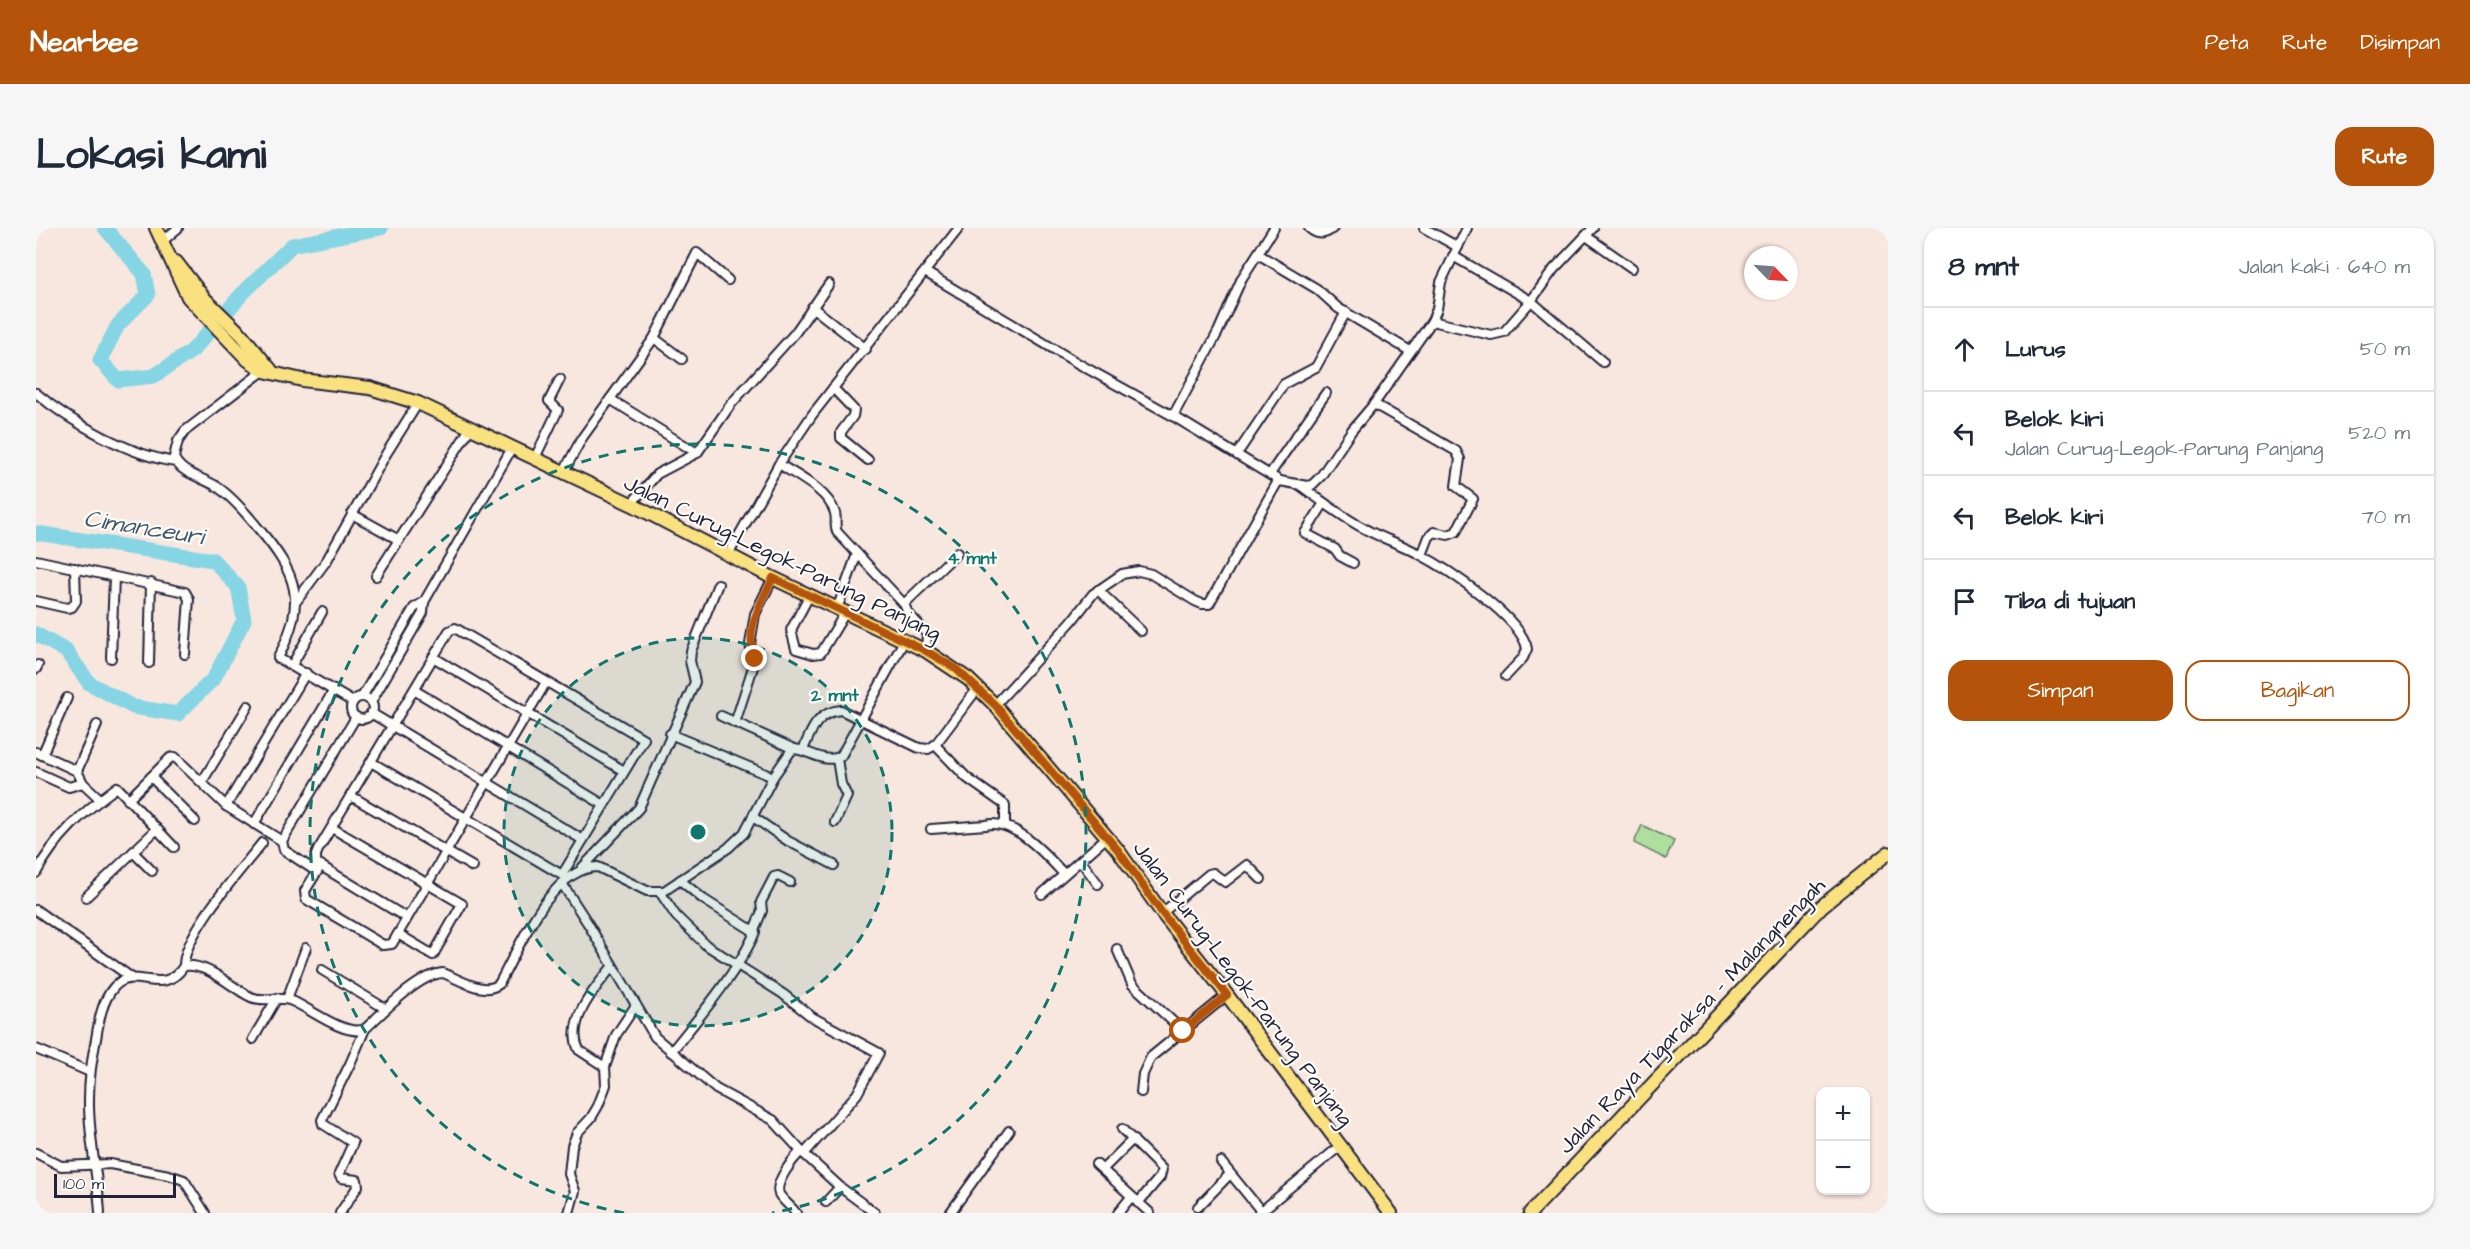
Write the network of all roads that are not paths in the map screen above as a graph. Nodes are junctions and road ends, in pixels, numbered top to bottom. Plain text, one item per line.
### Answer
1 (156, 228) edge
2 (178, 228) edge
3 (959, 228) edge
4 (1274, 228) edge
5 (1309, 228) edge
6 (1333, 228) edge
7 (1424, 228) edge
8 (1467, 228) edge
9 (1593, 228) edge
10 (1586, 236) junction
11 (164, 240) junction
12 (1458, 246) junction
13 (1258, 254) junction
14 (1453, 256) junction
15 (1632, 268) dead end
16 (925, 272) junction
17 (728, 280) dead end
18 (829, 284) dead end
19 (1531, 301) junction
20 (812, 307) junction
21 (1346, 312) junction
22 (1432, 321) junction
23 (654, 338) junction
24 (866, 349) junction
25 (1410, 351) junction
26 (682, 359) dead end
27 (1603, 363) dead end
28 (269, 370) junction
29 (560, 379) dead end
30 (833, 388) junction
31 (36, 393) edge
32 (1326, 393) dead end
33 (610, 399) junction
34 (418, 403) junction
35 (1374, 404) junction
36 (1173, 416) junction
37 (471, 427) junction
38 (513, 448) junction
39 (697, 453) junction
40 (1237, 454) junction
41 (535, 458) junction
42 (868, 460) dead end
43 (176, 462) junction
44 (779, 464) junction
45 (563, 473) junction
46 (1269, 474) junction
47 (1280, 481) junction
48 (1301, 486) junction
49 (1324, 503) junction
50 (631, 504) junction
51 (352, 514) junction
52 (399, 540) junction
53 (957, 553) dead end
54 (857, 554) junction
55 (728, 555) junction
56 (1422, 555) junction
57 (36, 560) edge
58 (1353, 563) dead end
59 (75, 568) junction
60 (376, 576) dead end
61 (114, 577) junction
62 (773, 578) junction
63 (151, 583) junction
64 (718, 584) dead end
65 (1098, 590) junction
66 (809, 596) junction
67 (36, 601) edge
68 (296, 603) junction
69 (424, 603) junction
70 (904, 604) junction
71 (841, 611) junction
72 (322, 612) dead end
73 (1141, 631) dead end
74 (904, 641) junction
75 (926, 651) junction
76 (185, 654) dead end
77 (433, 657) junction
78 (111, 658) dead end
79 (149, 663) dead end
80 (292, 665) junction
81 (306, 673) junction
82 (1506, 676) dead end
83 (546, 682) junction
84 (978, 688) junction
85 (334, 690) junction
86 (414, 690) junction
87 (362, 697) junction
88 (67, 698) dead end
89 (353, 702) junction
90 (371, 702) junction
91 (995, 705) junction
92 (248, 706) dead end
93 (371, 713) junction
94 (527, 714) junction
95 (721, 716) dead end
96 (356, 717) junction
97 (860, 721) junction
98 (735, 723) junction
99 (97, 725) dead end
100 (392, 726) junction
101 (670, 734) junction
102 (934, 745) junction
103 (507, 747) junction
104 (794, 749) junction
105 (803, 750) junction
106 (39, 753) edge
107 (837, 759) junction
108 (371, 762) junction
109 (77, 771) junction
110 (624, 771) junction
111 (36, 772) edge
112 (151, 777) junction
113 (773, 777) junction
114 (202, 782) junction
115 (487, 782) junction
116 (83, 783) junction
117 (351, 796) junction
118 (100, 800) junction
119 (128, 800) junction
120 (604, 804) junction
121 (226, 806) junction
122 (753, 817) junction
123 (465, 818) junction
124 (195, 821) dead end
125 (835, 822) dead end
126 (254, 824) junction
127 (1005, 825) junction
128 (332, 828) junction
129 (157, 829) junction
130 (931, 829) dead end
131 (1107, 837) junction
132 (583, 840) junction
133 (282, 841) junction
134 (262, 843) dead end
135 (174, 848) dead end
136 (446, 851) junction
137 (133, 852) junction
138 (1888, 853) edge
139 (1081, 861) junction
140 (834, 865) dead end
141 (473, 867) dead end
142 (319, 868) junction
143 (581, 869) junction
144 (152, 871) dead end
145 (36, 873) edge
146 (1064, 874) junction
147 (1261, 879) dead end
148 (680, 880) junction
149 (790, 882) dead end
150 (427, 884) junction
151 (1098, 884) dead end
152 (563, 885) junction
153 (660, 892) junction
154 (1042, 894) dead end
155 (86, 897) dead end
156 (36, 910) edge
157 (1162, 913) junction
158 (407, 918) junction
159 (754, 930) junction
160 (398, 934) junction
161 (306, 948) dead end
162 (1117, 948) dead end
163 (736, 964) junction
164 (184, 966) junction
165 (612, 967) junction
166 (322, 970) dead end
167 (132, 978) junction
168 (1227, 995) junction
169 (277, 999) junction
170 (287, 999) junction
171 (636, 1005) junction
172 (386, 1009) junction
173 (364, 1029) junction
174 (1183, 1031) junction
175 (253, 1039) dead end
176 (36, 1049) edge
177 (671, 1052) junction
178 (605, 1067) junction
179 (90, 1072) junction
180 (1141, 1092) dead end
181 (1122, 1130) dead end
182 (1009, 1131) dead end
183 (1133, 1138) junction
184 (1340, 1146) junction
185 (802, 1152) junction
186 (36, 1153) edge
187 (1221, 1162) dead end
188 (95, 1164) junction
189 (1096, 1164) dead end
190 (1103, 1169) junction
191 (1230, 1173) junction
192 (840, 1186) junction
193 (1135, 1200) junction
194 (826, 1202) dead end
195 (1197, 1207) dead end
196 (1260, 1212) edge
197 (100, 1213) edge
198 (205, 1213) edge
199 (340, 1213) edge
200 (569, 1213) edge
201 (796, 1213) edge
202 (875, 1213) edge
203 (950, 1213) edge
204 (1118, 1213) edge
205 (1150, 1213) edge
206 (1391, 1213) edge
207 (1530, 1213) edge

1 - 11 main road, Jalan Curug–Legok–Parung Panjang
2 - 11 street
3 - 16 street
4 - 13 street
5 - 6 street
7 - 12 street
8 - 12 street
9 - 10 street
10 - 15 street
10 - 19 street
11 - 28 main road, Jalan Curug–Legok–Parung Panjang
12 - 14 street
13 - 21 street
13 - 36 street
14 - 19 street
14 - 22 street
16 - 24 street
16 - 36 street
17 - 23 street
18 - 20 street
19 - 22 street
19 - 27 street
20 - 24 street
20 - 39 street
21 - 25 street
21 - 40 street
22 - 25 street
23 - 26 street
23 - 33 street
24 - 30 street
25 - 35 street
28 - 34 main road, Jalan Curug–Legok–Parung Panjang
28 - 43 street
29 - 41 street
30 - 42 street
30 - 44 street
31 - 43 street
32 - 46 street
33 - 39 street
33 - 45 street
34 - 37 main road, Jalan Curug–Legok–Parung Panjang
34 - 51 street
35 - 48 street
35 - 56 street
36 - 40 street
37 - 38 main road, Jalan Curug–Legok–Parung Panjang
37 - 52 street
38 - 41 main road, Jalan Curug–Legok–Parung Panjang
38 - 69 street
39 - 50 street
40 - 46 street
41 - 45 main road, Jalan Curug–Legok–Parung Panjang
43 - 68 street
44 - 54 street
44 - 55 street
45 - 50 main road, Jalan Curug–Legok–Parung Panjang
46 - 47 street
47 - 48 street
47 - 65 street
48 - 49 street
49 - 56 street
49 - 58 street
50 - 55 main road, Jalan Curug–Legok–Parung Panjang
51 - 52 street
51 - 68 street
52 - 60 street
53 - 70 street
54 - 70 street
54 - 71 street
55 - 62 main road, Jalan Curug–Legok–Parung Panjang
56 - 82 street
57 - 59 street
59 - 61 street
59 - 67 street
61 - 63 street
61 - 78 street
62 - 66 main road, Jalan Curug–Legok–Parung Panjang
62 - 98 street
63 - 76 street
63 - 79 street
64 - 101 street
65 - 73 street
65 - 91 street
66 - 71 main road, Jalan Curug–Legok–Parung Panjang
66 - 71 street
68 - 80 street
69 - 87 street
69 - 90 street
70 - 75 street
71 - 74 main road, Jalan Curug–Legok–Parung Panjang
72 - 80 street
74 - 75 main road, Jalan Curug–Legok–Parung Panjang
74 - 97 street
75 - 84 main road, Jalan Curug–Legok–Parung Panjang
77 - 83 street
77 - 86 street
77 - 94 street
80 - 81 street
81 - 85 street
81 - 121 street
83 - 94 street
83 - 110 street
84 - 91 main road, Jalan Curug–Legok–Parung Panjang
84 - 102 street
85 - 89 street
85 - 126 street
86 - 100 street
86 - 103 street
87 - 89 street
87 - 90 street
88 - 106 street
89 - 96 street
90 - 93 street
91 - 131 main road, Jalan Curug–Legok–Parung Panjang
92 - 114 street
93 - 96 street
93 - 100 street
94 - 103 street
94 - 110 street
95 - 98 street
96 - 133 street
97 - 102 street
97 - 105 street
97 - 107 street
98 - 104 street
99 - 109 street
100 - 108 street
100 - 115 street
101 - 113 street
101 - 143 street
102 - 127 street
103 - 115 street
103 - 120 street
104 - 105 street
104 - 113 street
105 - 107 street
106 - 109 street
107 - 125 street
108 - 117 street
108 - 123 street
109 - 116 street
110 - 120 street
111 - 116 street
112 - 114 street
112 - 119 street
112 - 124 street
113 - 122 street
114 - 121 street
115 - 123 street
115 - 132 street
116 - 118 street
117 - 128 street
117 - 136 street
118 - 119 street
118 - 145 street
119 - 129 street
120 - 132 street
121 - 126 street
122 - 140 street
122 - 148 street
123 - 132 street
123 - 136 street
126 - 133 street
127 - 130 street
127 - 146 street
128 - 142 street
128 - 150 street
129 - 135 street
129 - 137 street
131 - 139 street
131 - 157 main road, Jalan Curug–Legok–Parung Panjang
133 - 142 street
134 - 164 street
136 - 141 street
136 - 150 street
137 - 144 street
137 - 155 street
138 - 207 main road, Jalan Raya Tigaraksa - Malangnengah
139 - 146 street
139 - 151 street
142 - 158 street
142 - 160 street
143 - 152 street
143 - 153 street
146 - 154 street
147 - 157 street
148 - 153 street
148 - 159 street
149 - 159 street
150 - 158 street
150 - 160 street
152 - 165 street
152 - 172 street
153 - 163 street
156 - 167 street
157 - 168 main road, Jalan Curug–Legok–Parung Panjang
158 - 160 street
159 - 163 street
161 - 170 street
162 - 174 street
163 - 177 street
163 - 185 street
164 - 167 street
164 - 169 street
165 - 171 street
165 - 178 street
166 - 172 street
167 - 179 street
168 - 174 street
168 - 184 main road, Jalan Curug–Legok–Parung Panjang
169 - 170 street
169 - 175 street
170 - 173 street
171 - 177 street
171 - 178 street
172 - 173 street
173 - 199 street
174 - 180 street
176 - 179 street
177 - 185 street
178 - 200 street
179 - 188 street
181 - 183 street
182 - 203 street
183 - 190 street
183 - 193 street
184 - 196 street
184 - 206 main road, Jalan Curug–Legok–Parung Panjang
185 - 192 street
185 - 201 street
186 - 188 street
187 - 191 street
188 - 197 street
188 - 198 street
189 - 190 street
190 - 193 street
191 - 195 street
191 - 196 street
192 - 194 street
192 - 202 street
193 - 204 street
193 - 205 street

